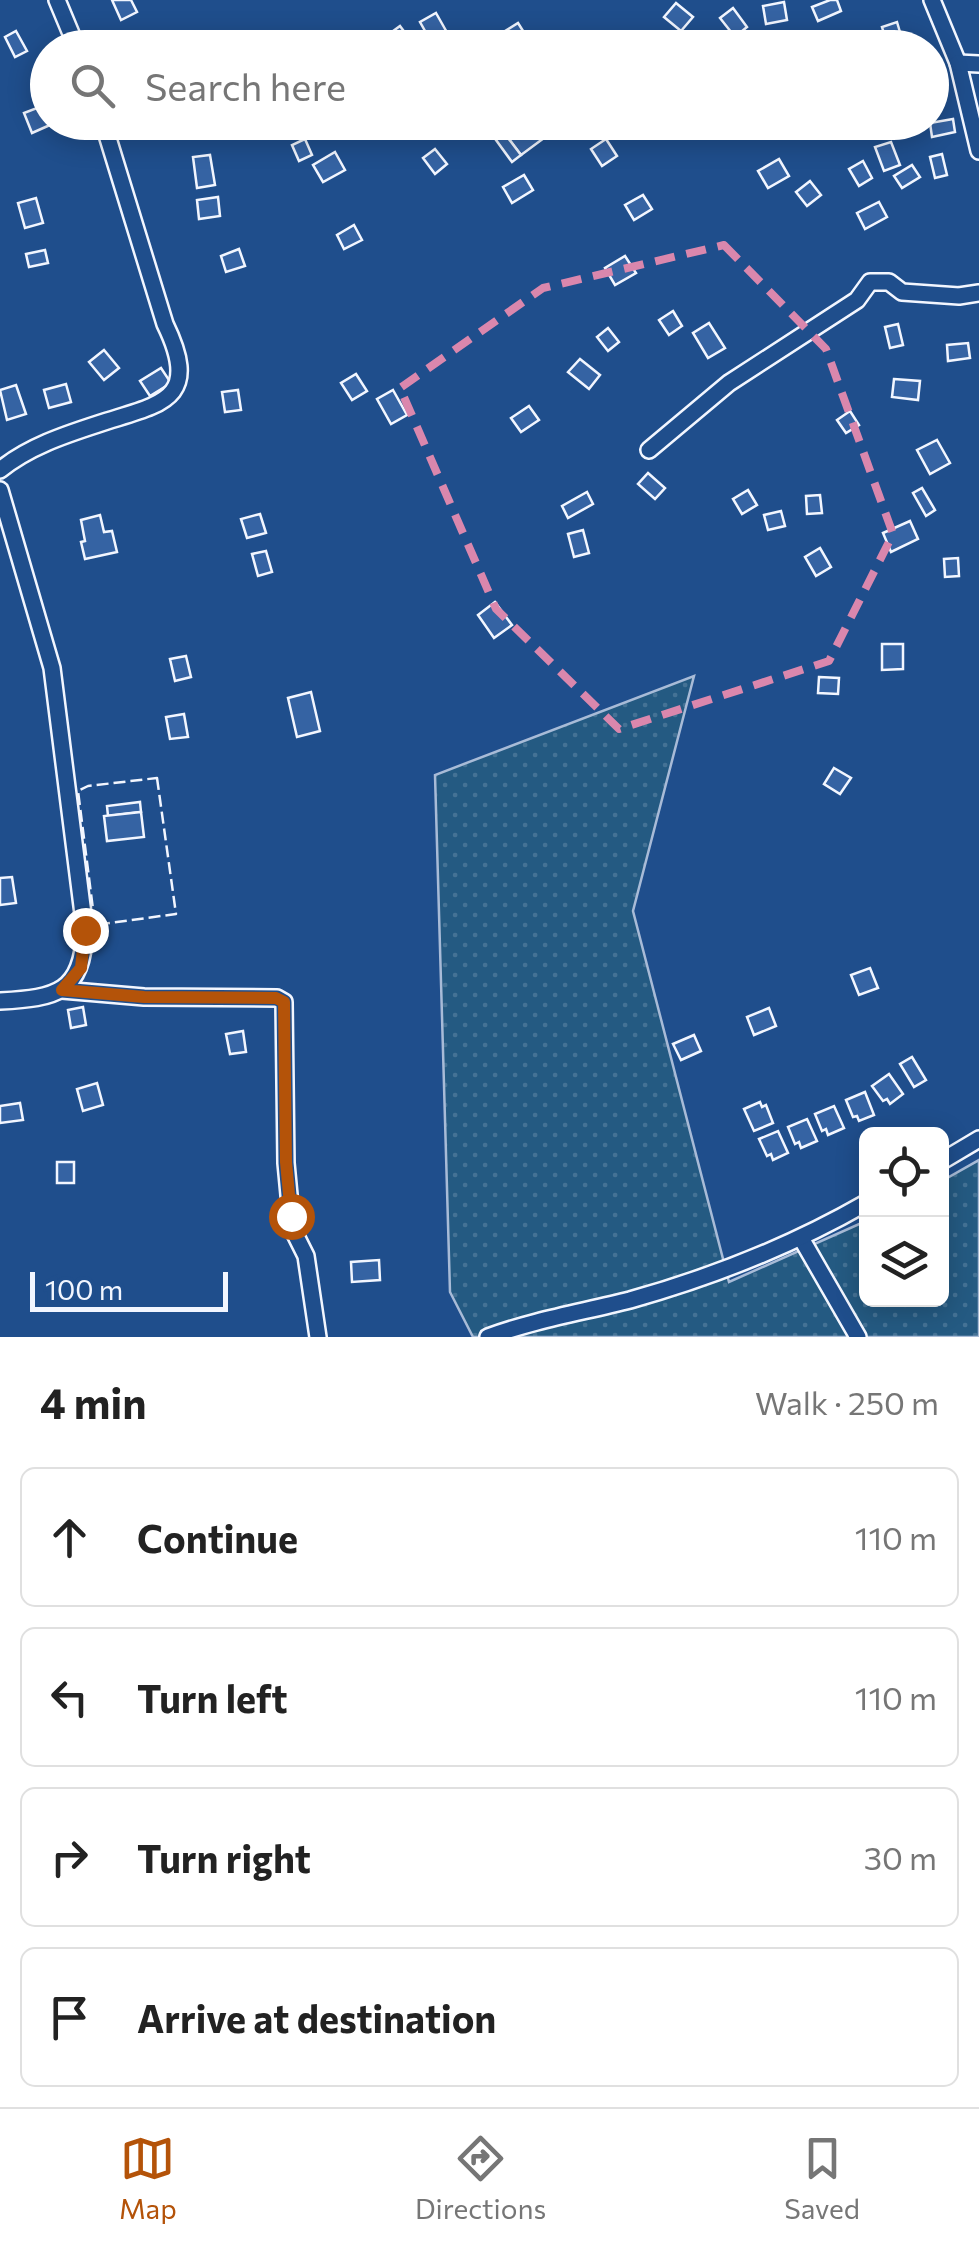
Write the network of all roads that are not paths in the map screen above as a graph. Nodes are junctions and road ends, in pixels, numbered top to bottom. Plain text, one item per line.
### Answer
1 (56, 0) edge
2 (932, 0) edge
3 (69, 30) edge
4 (944, 30) edge
5 (949, 42) edge
6 (958, 64) junction
7 (979, 64) edge
8 (108, 140) edge
9 (979, 151) edge
10 (979, 293) edge
11 (649, 450) dead end
12 (0, 470) edge
13 (0, 490) edge
14 (62, 990) junction
15 (0, 1001) edge
16 (979, 1139) edge
17 (949, 1157) edge
18 (859, 1207) edge
19 (801, 1238) junction
20 (318, 1337) edge
21 (488, 1337) edge
22 (858, 1337) edge

1 - 3 street
2 - 4 street
5 - 6 street
6 - 7 street
6 - 9 street
8 - 12 street
10 - 11 street
13 - 14 street
14 - 15 street
14 - 20 street
16 - 17 street
18 - 19 street
19 - 21 street
19 - 22 street

